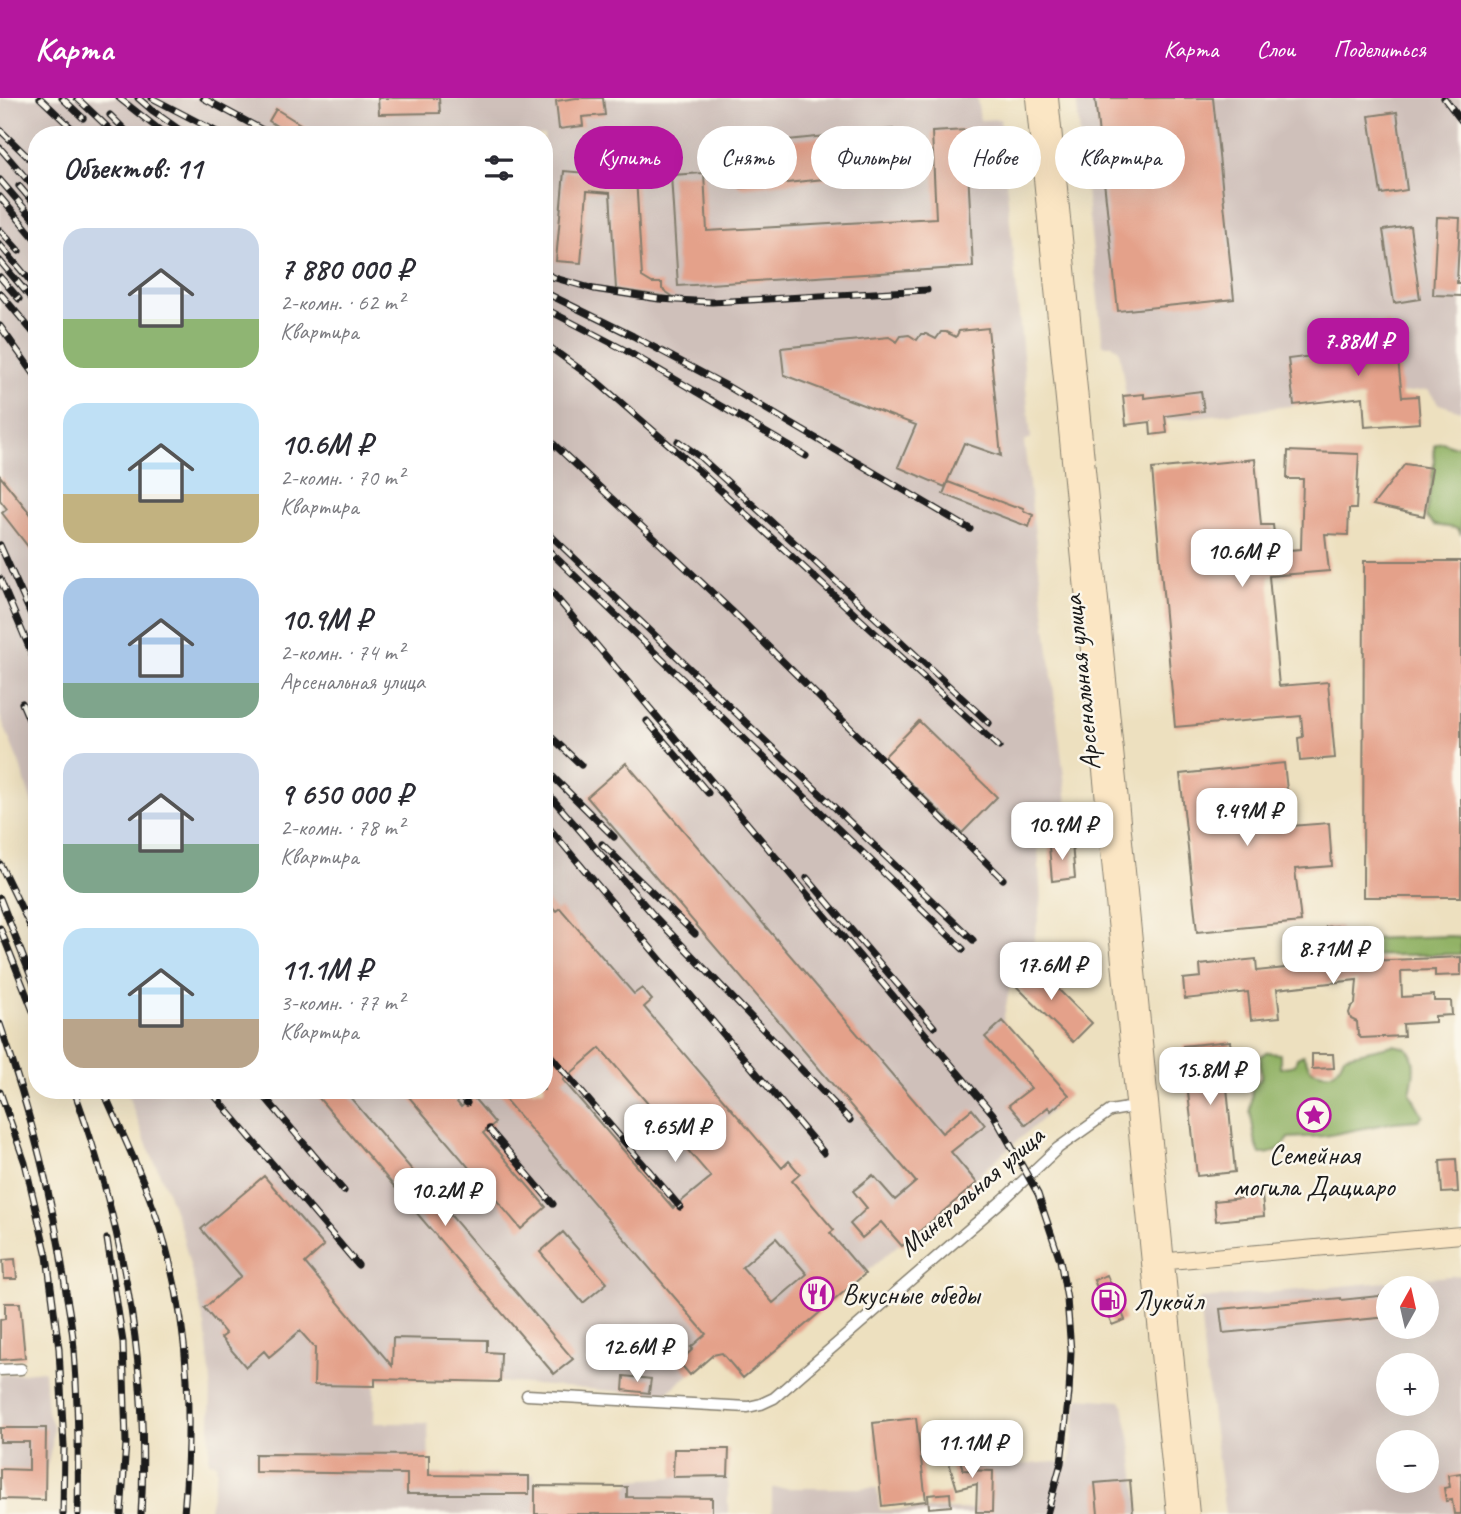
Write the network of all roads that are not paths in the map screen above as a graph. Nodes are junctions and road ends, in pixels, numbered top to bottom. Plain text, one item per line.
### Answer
1 (1034, 98) edge
2 (1050, 98) edge
3 (1142, 1105) junction
4 (1461, 1235) edge
5 (1166, 1262) junction
6 (1149, 1263) junction
7 (21, 1369) dead end
8 (0, 1370) edge
9 (527, 1395) dead end
10 (1175, 1514) edge
11 (1191, 1514) edge

1 - 3 street, Арсенальная улица
2 - 3 street, Арсенальная улица
3 - 5 street, Арсенальная улица
3 - 6 street, Арсенальная улица
3 - 9 street, Минеральная улица
4 - 5 street
5 - 6 street
5 - 11 street, Арсенальная улица
6 - 10 street, Арсенальная улица
7 - 8 street

